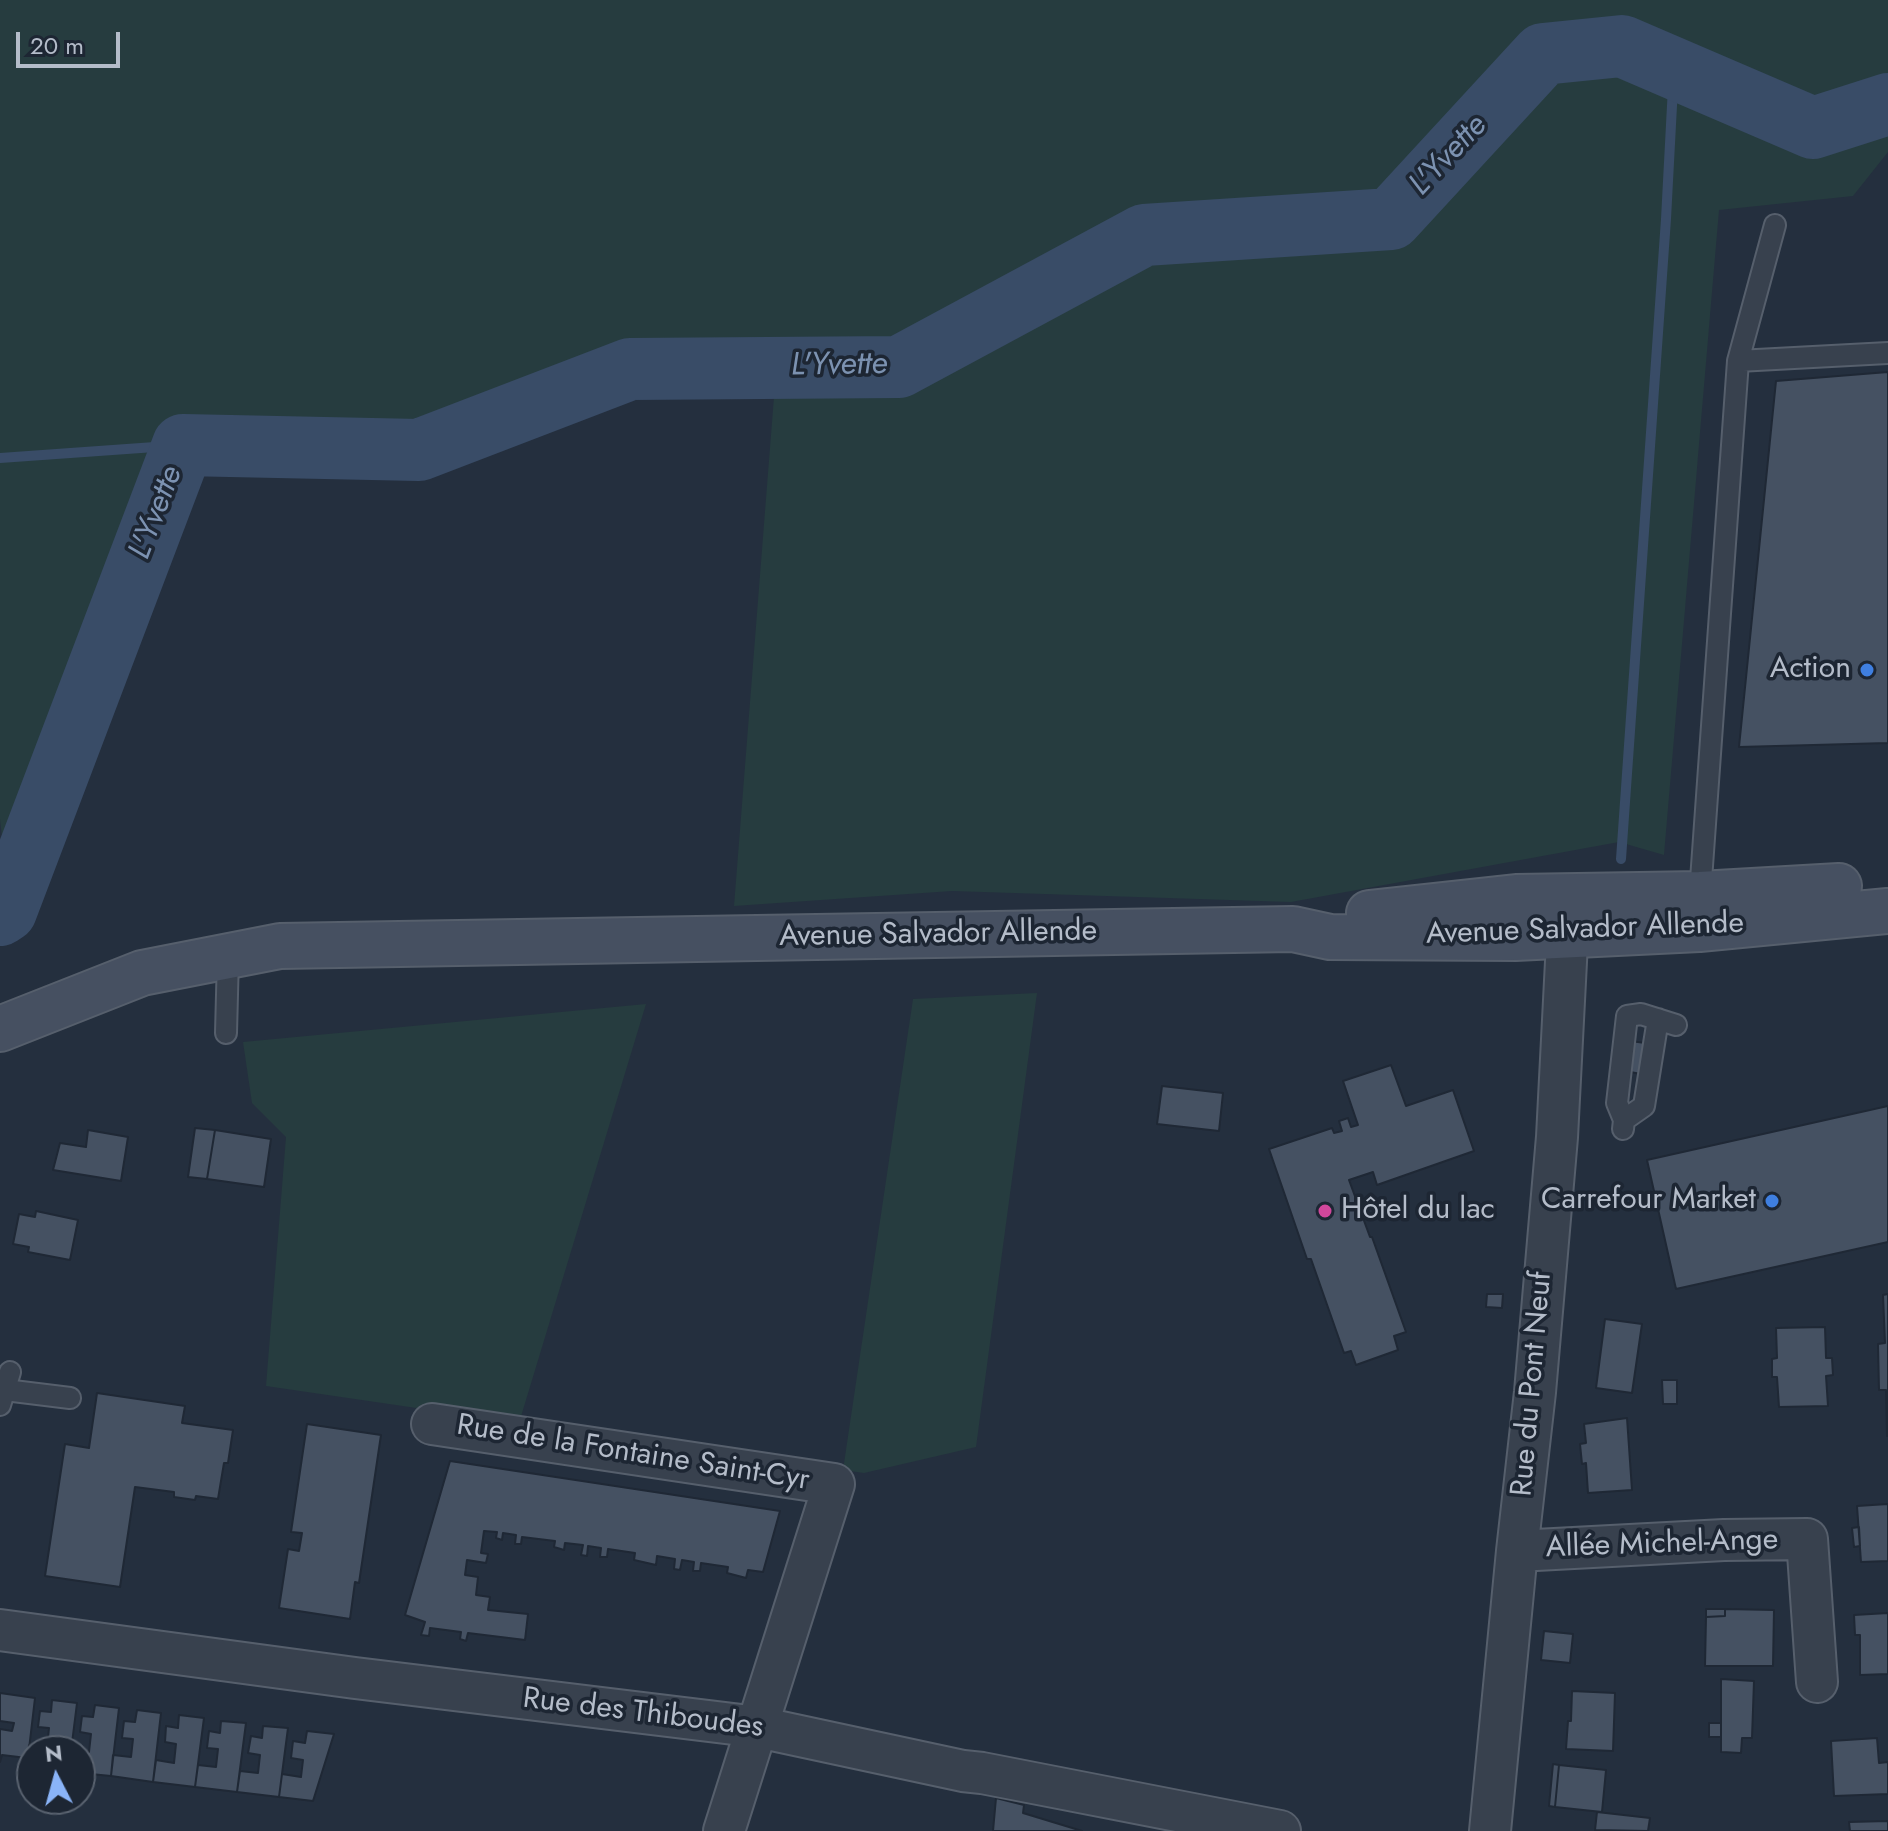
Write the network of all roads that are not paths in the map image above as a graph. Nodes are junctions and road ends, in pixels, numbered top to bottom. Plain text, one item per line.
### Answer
1 (1775, 225) dead end
2 (1888, 353) edge
3 (1738, 361) junction
4 (1888, 883) edge
5 (1700, 894) junction
6 (1888, 911) edge
7 (1569, 916) junction
8 (228, 956) junction
9 (0, 1029) edge
10 (226, 1033) dead end
11 (1624, 1124) joint
12 (5, 1389) edge
13 (70, 1398) dead end
14 (432, 1424) dead end
15 (1517, 1551) junction
16 (0, 1630) edge
17 (1817, 1682) dead end
18 (758, 1727) junction
19 (724, 1831) edge
20 (1280, 1831) edge
21 (1490, 1831) edge

1 - 3 lane
2 - 3 lane
3 - 5 lane
4 - 5 main road
5 - 7 main road
6 - 7 main road, Avenue Salvador Allende
7 - 8 main road, Avenue Salvador Allende
7 - 15 street, Rue du Pont Neuf
8 - 9 main road, Avenue Salvador Allende
8 - 10 lane
11 - 11 lane
12 - 13 lane
14 - 18 street, Rue de la Fontaine Saint-Cyr
15 - 17 street, Allée Michel-Ange
15 - 21 street, Rue du Pont Neuf
16 - 18 street, Rue des Thiboudes
18 - 19 street
18 - 20 street, Rue des Thiboudes

